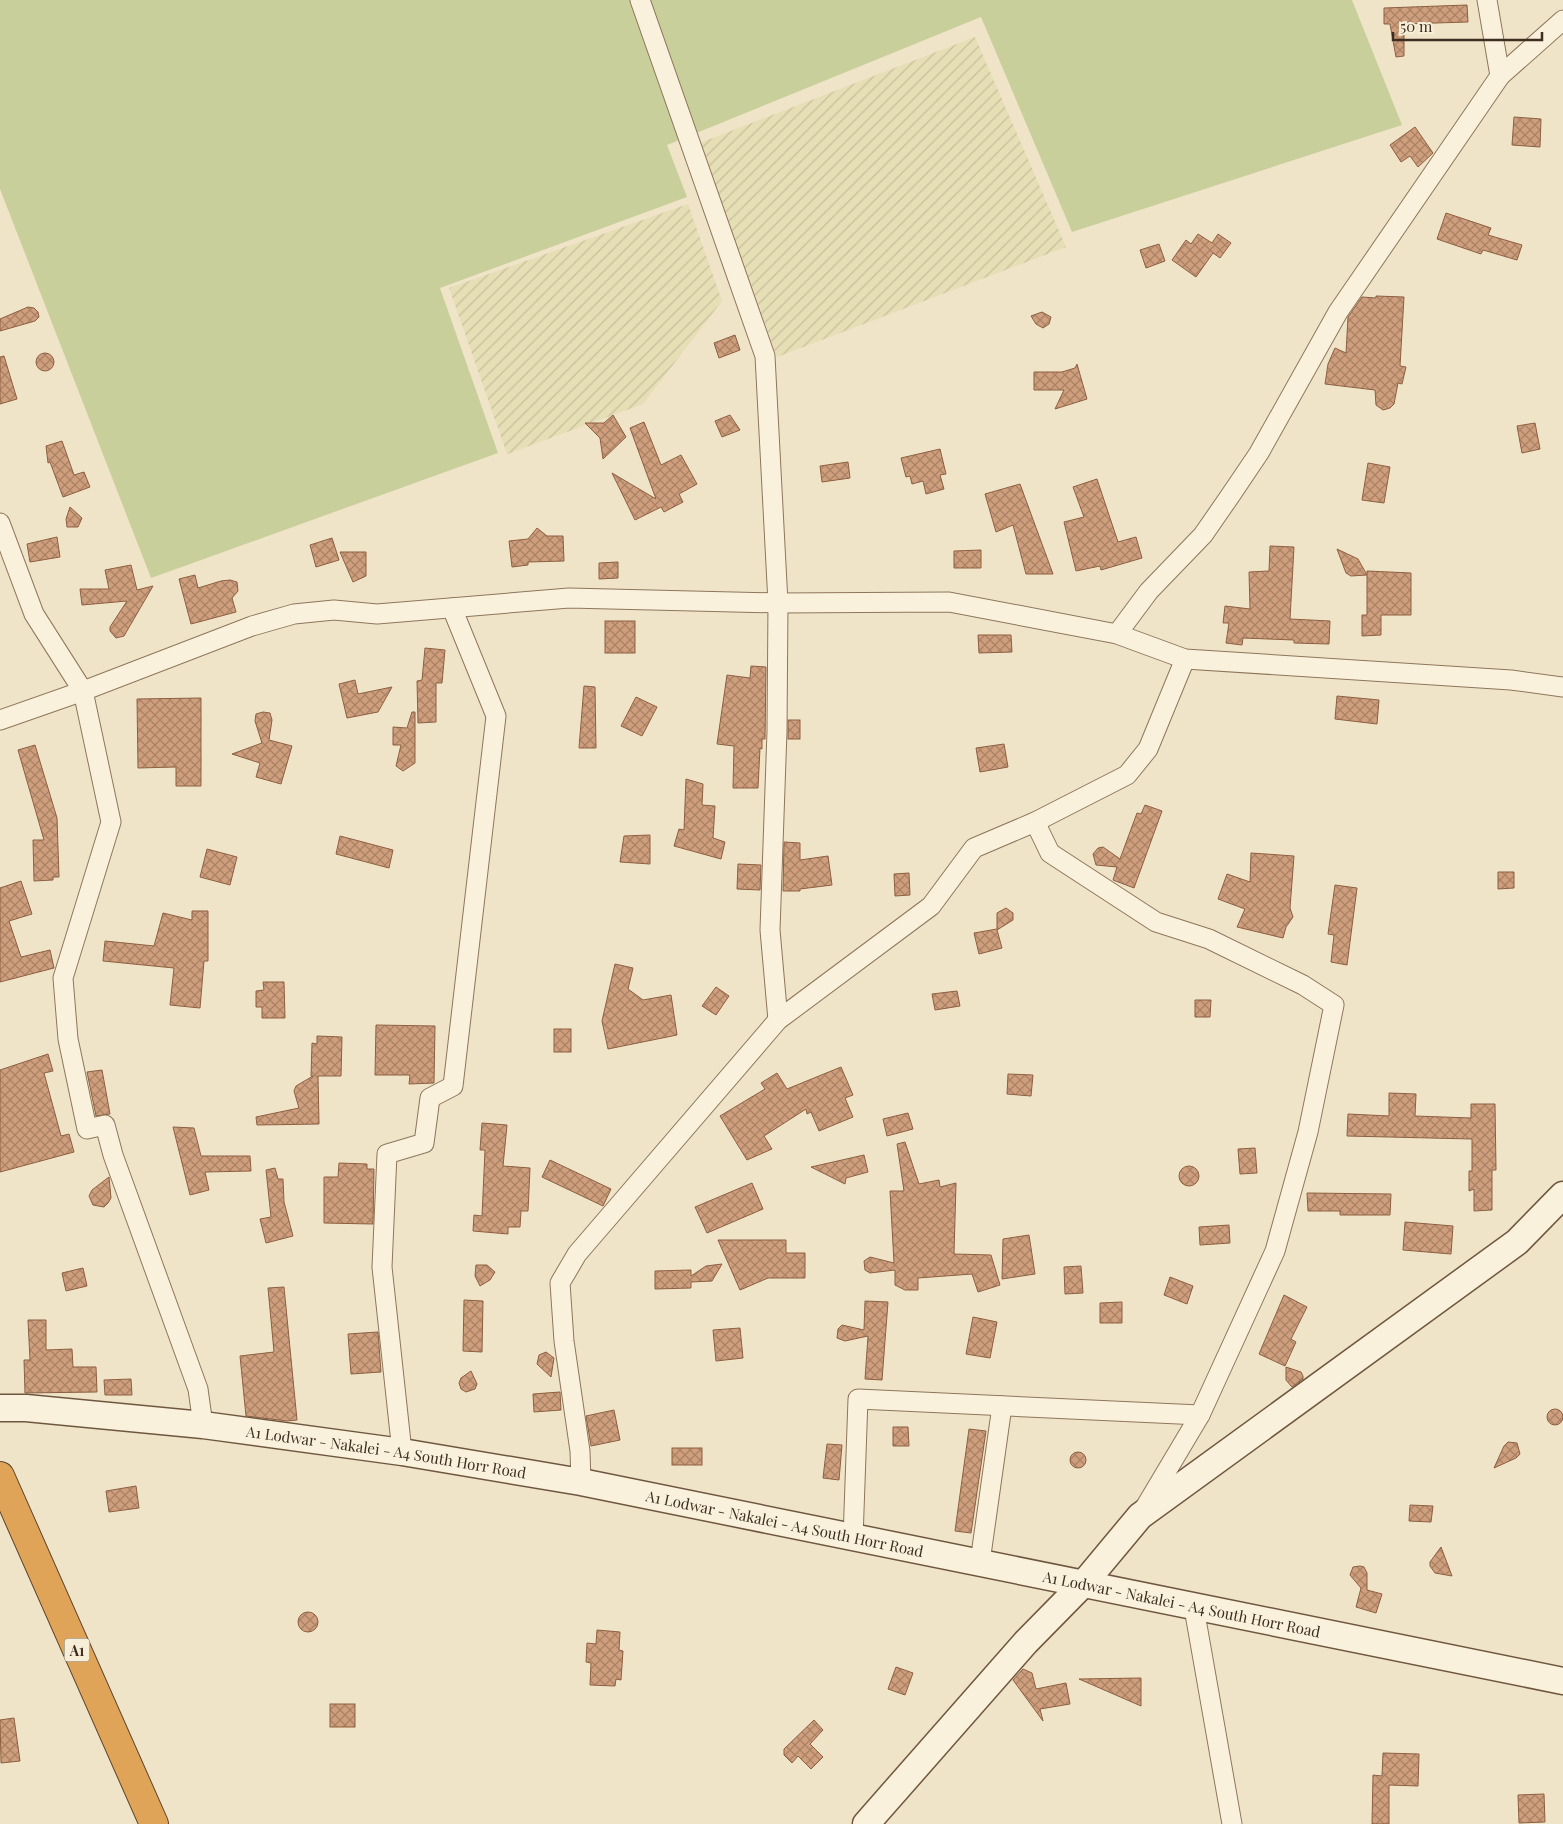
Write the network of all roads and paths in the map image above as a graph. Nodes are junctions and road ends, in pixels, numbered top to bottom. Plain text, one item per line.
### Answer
1 (640, 0) edge
2 (1487, 0) edge
3 (1563, 20) edge
4 (1500, 76) junction
5 (0, 523) edge
6 (778, 603) junction
7 (452, 608) junction
8 (1117, 634) junction
9 (1185, 659) junction
10 (1563, 687) edge
11 (83, 691) junction
12 (0, 720) edge
13 (1035, 822) junction
14 (778, 1020) junction
15 (1563, 1195) edge
16 (1002, 1406) junction
17 (0, 1408) edge
18 (1200, 1415) junction
19 (203, 1425) junction
20 (402, 1452) junction
21 (0, 1476) edge
22 (581, 1482) junction
23 (1140, 1516) junction
24 (853, 1539) junction
25 (980, 1562) junction
26 (1085, 1582) junction
27 (1194, 1608) junction
28 (1563, 1681) edge
29 (154, 1824) edge
30 (866, 1824) edge
31 (1232, 1824) edge

1 - 6 street
2 - 4 street
3 - 4 street
4 - 8 street
5 - 11 street
6 - 7 street
6 - 8 street
6 - 14 street
7 - 11 street
7 - 20 street
8 - 9 street
9 - 10 street
9 - 13 street
11 - 12 street
11 - 19 street
13 - 14 street
13 - 18 street
14 - 22 street
15 - 23 main road
16 - 18 street
16 - 24 street
16 - 25 street
17 - 19 main road, A1 Lodwar - Nakalei - A4 South Horr Road
18 - 23 street
19 - 20 main road, A1 Lodwar - Nakalei - A4 South Horr Road
20 - 22 main road, A1 Lodwar - Nakalei - A4 South Horr Road
21 - 29 highway, A1
22 - 24 main road, A1 Lodwar - Nakalei - A4 South Horr Road
23 - 26 main road
24 - 25 main road, A1 Lodwar - Nakalei - A4 South Horr Road
25 - 26 main road, A1 Lodwar - Nakalei - A4 South Horr Road
26 - 27 main road, A1 Lodwar - Nakalei - A4 South Horr Road
26 - 30 main road
27 - 28 main road, A1 Lodwar - Nakalei - A4 South Horr Road
27 - 31 street

